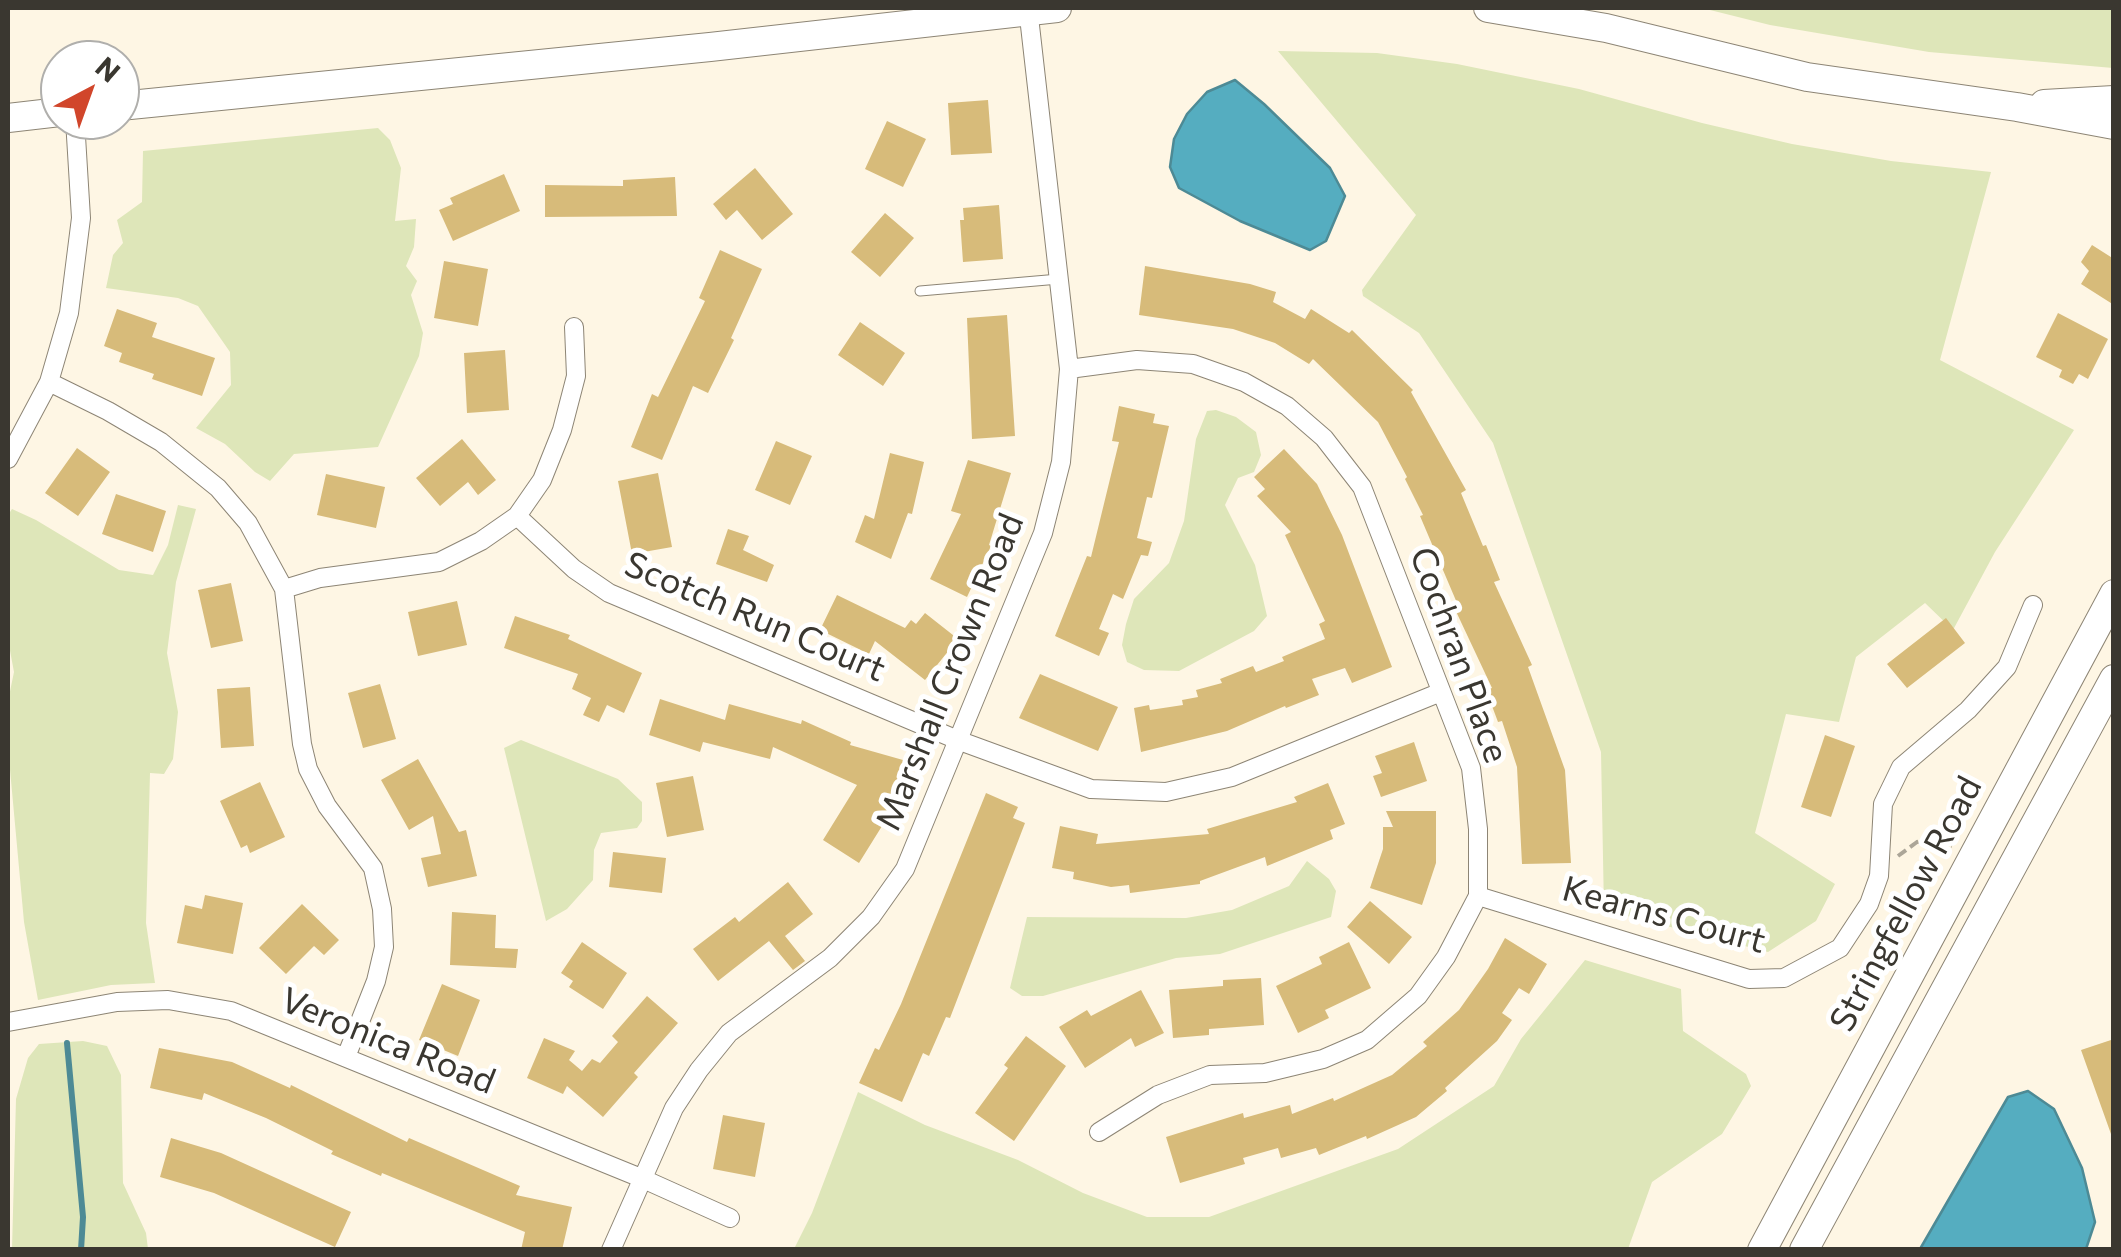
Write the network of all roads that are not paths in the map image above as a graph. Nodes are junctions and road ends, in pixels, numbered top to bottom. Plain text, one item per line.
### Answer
1 (1038, 8) edge
2 (1488, 8) edge
3 (2114, 100) edge
4 (140, 104) edge
5 (2017, 107) junction
6 (40, 114) edge
7 (8, 118) edge
8 (2114, 125) edge
9 (76, 140) edge
10 (1058, 279) junction
11 (920, 291) dead end
12 (574, 327) dead end
13 (1068, 369) junction
14 (49, 382) junction
15 (8, 459) edge
16 (518, 516) junction
17 (284, 589) junction
18 (2114, 594) edge
19 (2034, 605) dead end
20 (2114, 679) edge
21 (1440, 692) junction
22 (960, 741) junction
23 (1478, 896) junction
24 (8, 1022) edge
25 (346, 1057) junction
26 (1100, 1132) dead end
27 (641, 1178) junction
28 (730, 1218) dead end
29 (612, 1250) edge
30 (1762, 1250) edge
31 (1804, 1250) edge

1 - 4 street
1 - 10 street, Marshall Crown Road
2 - 5 street
3 - 5 street
5 - 8 street
6 - 7 street
9 - 14 street
10 - 11 lane
10 - 13 street, Marshall Crown Road
12 - 16 street
13 - 21 street, Cochran Place
13 - 22 street, Marshall Crown Road
14 - 15 street
14 - 17 street
16 - 17 street
16 - 22 street, Scotch Run Court
17 - 25 street
18 - 30 street, Stringfellow Road
19 - 23 street, Kearns Court
20 - 31 street
21 - 22 street, Scotch Run Court
21 - 23 street, Cochran Place
22 - 27 street, Marshall Crown Road
23 - 26 street, Cochran Place
24 - 25 street, Veronica Road
25 - 27 street, Veronica Road
27 - 28 street, Veronica Road
27 - 29 street, Marshall Crown Road

